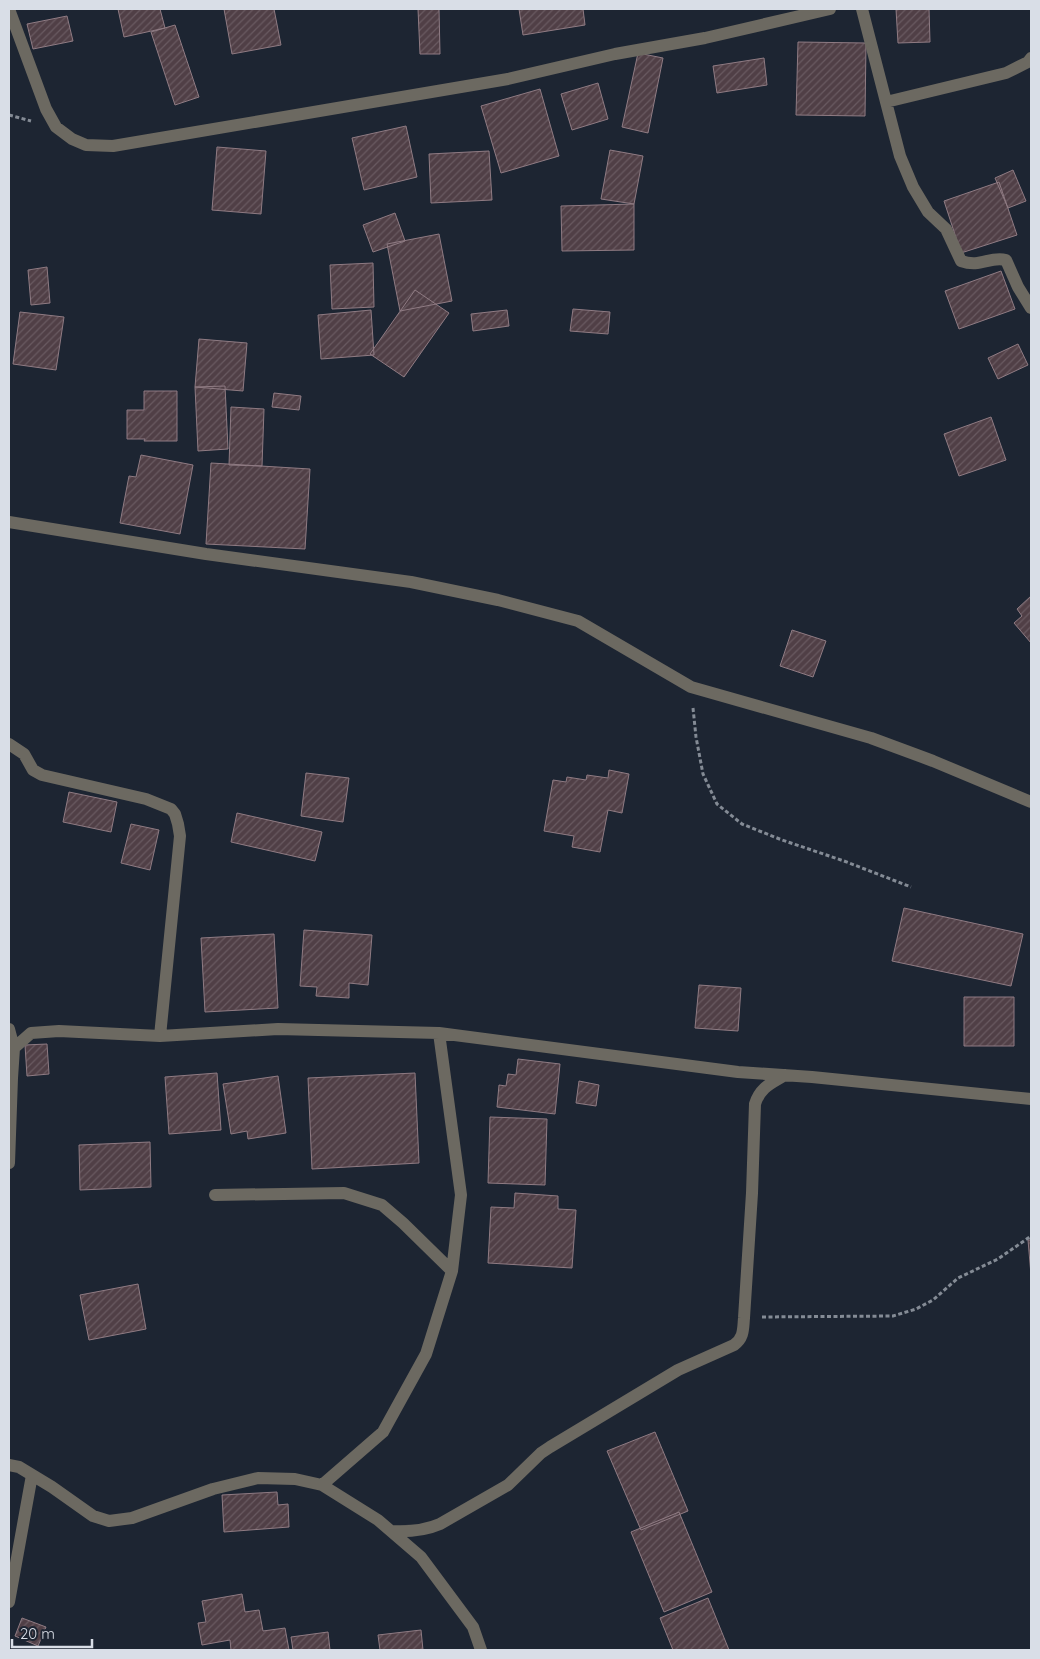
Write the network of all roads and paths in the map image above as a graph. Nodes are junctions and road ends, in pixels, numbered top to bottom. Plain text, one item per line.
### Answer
1 (9, 9) edge
2 (830, 9) edge
3 (862, 9) edge
4 (1031, 58) edge
5 (886, 102) junction
6 (1031, 308) edge
7 (9, 522) edge
8 (691, 687) junction
9 (9, 744) edge
10 (1031, 802) edge
11 (911, 887) dead end
12 (9, 1029) edge
13 (439, 1033) junction
14 (160, 1036) junction
15 (14, 1048) junction
16 (785, 1075) junction
17 (1031, 1099) edge
18 (9, 1163) edge
19 (215, 1195) dead end
20 (1031, 1236) edge
21 (452, 1270) junction
22 (744, 1318) junction
23 (9, 1465) edge
24 (32, 1475) junction
25 (322, 1485) junction
26 (391, 1531) junction
27 (9, 1602) edge
28 (482, 1650) edge

1 - 2 street
3 - 5 street
4 - 5 street
5 - 6 street
7 - 8 street
8 - 10 street
8 - 11 path
9 - 14 street
12 - 15 street
13 - 14 street
13 - 16 street
13 - 21 street
14 - 15 street
15 - 18 street
16 - 17 street
16 - 22 street
19 - 21 street
20 - 22 path
21 - 25 street
22 - 26 street
23 - 24 street
24 - 25 street
24 - 27 street
25 - 26 street
26 - 28 street

